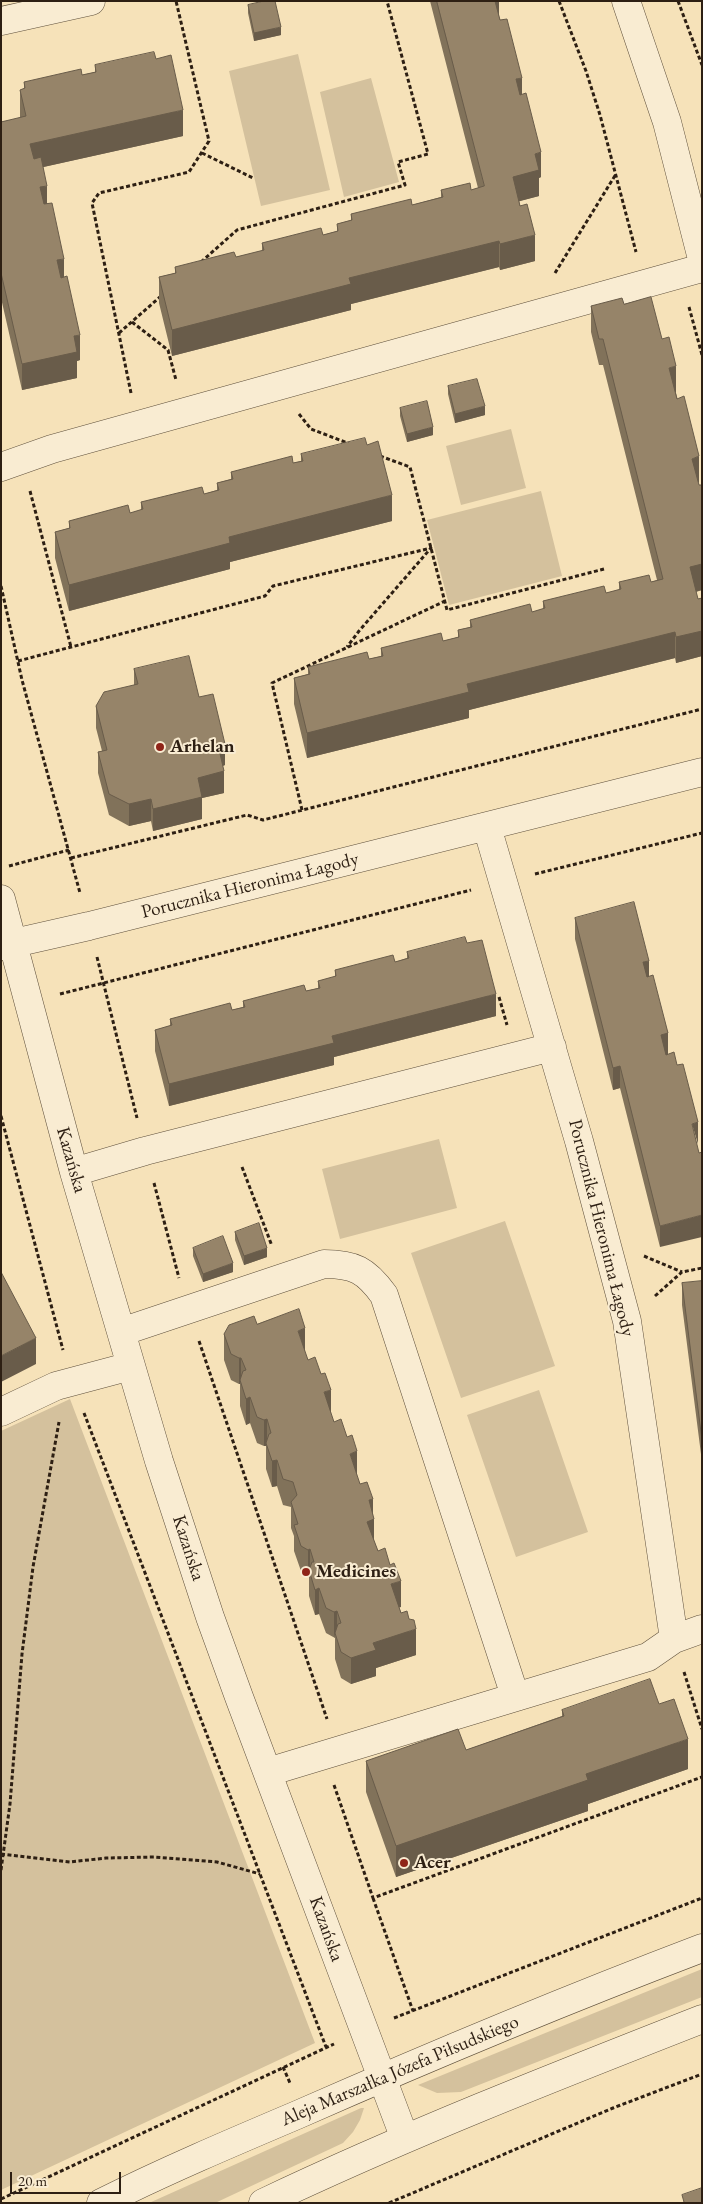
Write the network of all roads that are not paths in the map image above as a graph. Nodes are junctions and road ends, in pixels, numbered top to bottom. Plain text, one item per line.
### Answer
1 (91, 1) edge
2 (626, 1) edge
3 (1, 21) edge
4 (695, 267) edge
5 (12, 463) edge
6 (702, 772) edge
7 (487, 827) junction
8 (1, 899) edge
9 (7, 945) edge
10 (552, 1047) junction
11 (74, 1172) junction
12 (121, 1332) junction
13 (131, 1366) junction
14 (1, 1412) edge
15 (702, 1629) edge
16 (674, 1639) junction
17 (515, 1696) junction
18 (268, 1772) junction
19 (702, 1948) edge
20 (702, 2020) edge
21 (381, 2078) junction
22 (405, 2139) junction
23 (101, 2203) edge
24 (263, 2203) edge

1 - 3 street
2 - 4 street
4 - 5 street
6 - 7 street, Porucznika Hieronima Łagody
7 - 9 street, Porucznika Hieronima Łagody
7 - 10 street, Porucznika Hieronima Łagody
8 - 9 street, Kazańska
9 - 11 street, Kazańska
10 - 11 street
10 - 16 street, Porucznika Hieronima Łagody
11 - 12 street, Kazańska
12 - 13 street, Kazańska
12 - 17 street
13 - 14 street
13 - 18 street, Kazańska
15 - 16 street
16 - 17 street
17 - 18 street
18 - 21 street, Kazańska
19 - 21 street, Aleja Marszałka Józefa Piłsudskiego
20 - 22 street
21 - 22 street, Kazańska
21 - 23 street, Aleja Marszałka Józefa Piłsudskiego
22 - 24 street

